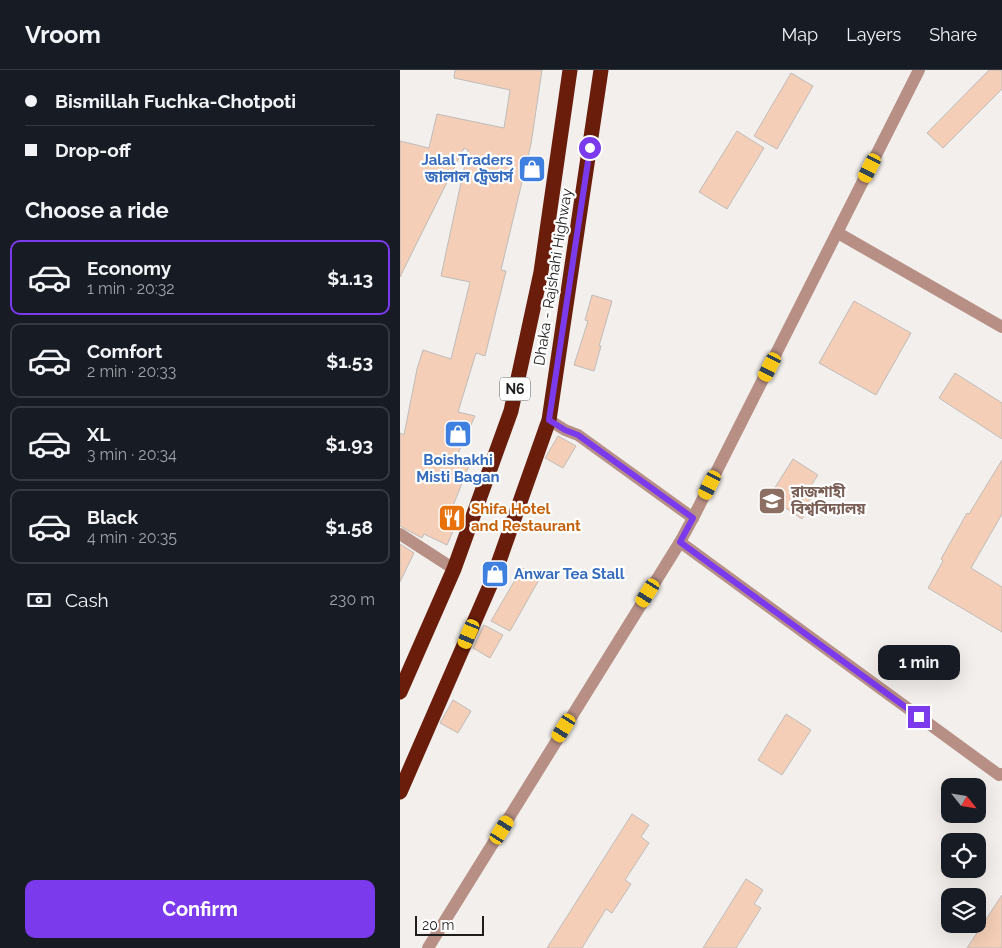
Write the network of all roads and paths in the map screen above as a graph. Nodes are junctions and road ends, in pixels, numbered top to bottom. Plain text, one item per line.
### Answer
1 (570, 70) edge
2 (601, 70) edge
3 (920, 70) edge
4 (838, 232) junction
5 (1002, 327) edge
6 (549, 420) junction
7 (693, 518) junction
8 (400, 534) edge
9 (680, 542) junction
10 (454, 569) junction
11 (400, 692) edge
12 (1002, 774) edge
13 (400, 792) edge
14 (428, 948) edge

1 - 10 highway, Dhaka - Rajshahi Highway / N6
2 - 6 highway, Dhaka - Rajshahi Highway / N6
3 - 4 street
4 - 5 street
4 - 7 street
6 - 7 street
6 - 13 highway, Dhaka - Rajshahi Highway / N6
7 - 9 street
8 - 10 street
9 - 12 street
9 - 14 street
10 - 11 highway, Dhaka - Rajshahi Highway / N6

